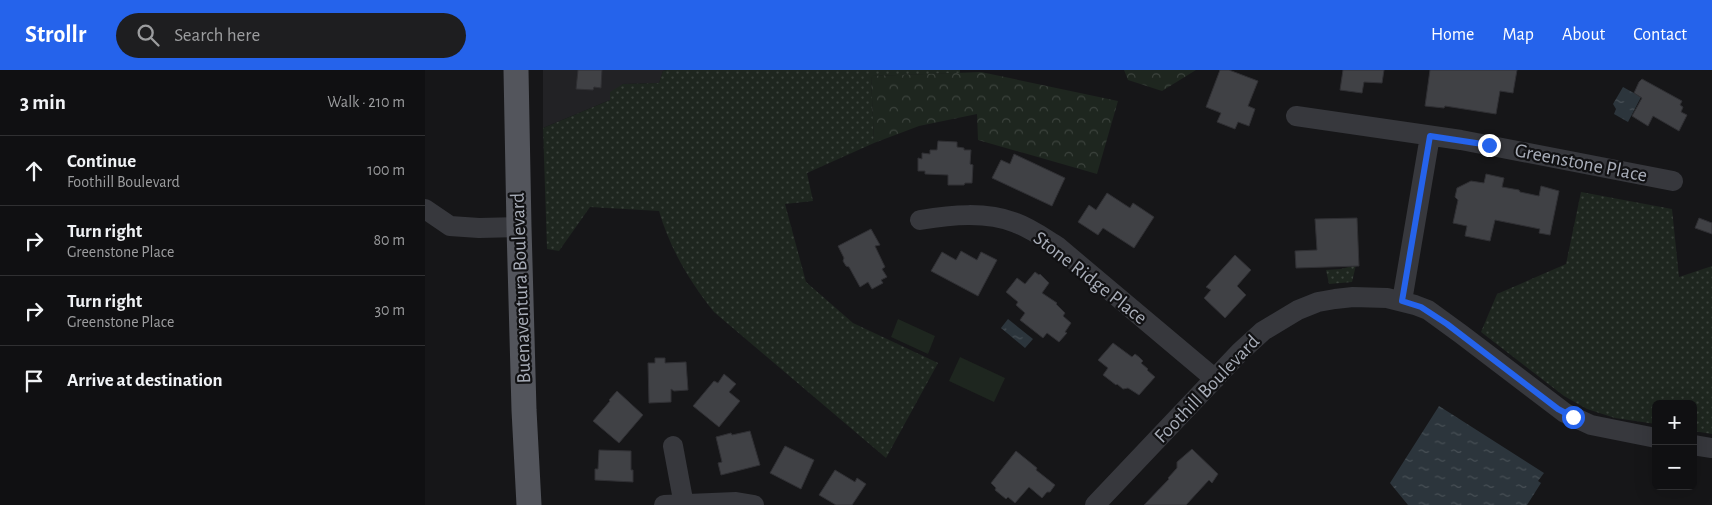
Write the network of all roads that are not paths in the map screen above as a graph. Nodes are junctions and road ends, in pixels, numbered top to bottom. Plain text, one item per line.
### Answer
1 (516, 70) edge
2 (1296, 116) dead end
3 (1430, 136) junction
4 (1673, 181) dead end
5 (425, 209) edge
6 (919, 220) dead end
7 (519, 227) junction
8 (1402, 301) junction
9 (1215, 379) junction
10 (1652, 437) edge
11 (673, 446) dead end
12 (1697, 446) edge
13 (1712, 448) edge
14 (684, 504) edge
15 (529, 505) edge
16 (664, 505) edge
17 (754, 505) edge
18 (1095, 505) edge

1 - 7 main road, Buenaventura Boulevard
2 - 3 street, Greenstone Place
3 - 4 street, Greenstone Place
3 - 8 street
5 - 7 street
6 - 9 street, Stone Ridge Place
7 - 15 main road, Buenaventura Boulevard
8 - 9 street, Foothill Boulevard
8 - 10 street, Foothill Boulevard
9 - 18 street, Foothill Boulevard
11 - 14 street
12 - 13 street
14 - 16 street
14 - 17 street

